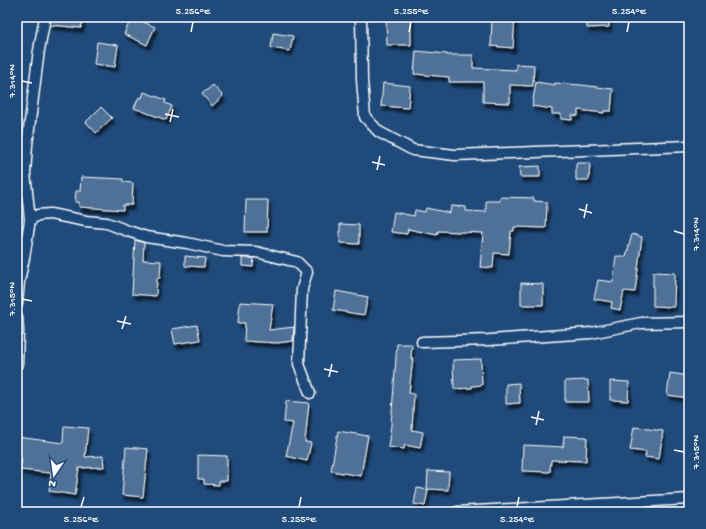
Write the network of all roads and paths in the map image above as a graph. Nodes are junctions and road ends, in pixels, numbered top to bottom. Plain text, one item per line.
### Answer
1 (45, 17) edge
2 (361, 17) edge
3 (689, 146) edge
4 (30, 220) junction
5 (17, 304) edge
6 (17, 317) edge
7 (689, 322) edge
8 (422, 342) dead end
9 (17, 364) edge
10 (310, 393) dead end
11 (689, 499) edge
12 (527, 510) edge
13 (457, 512) edge

1 - 4 street
2 - 3 street
4 - 5 street
4 - 10 street
6 - 9 street
7 - 8 street
11 - 12 street
12 - 13 street

